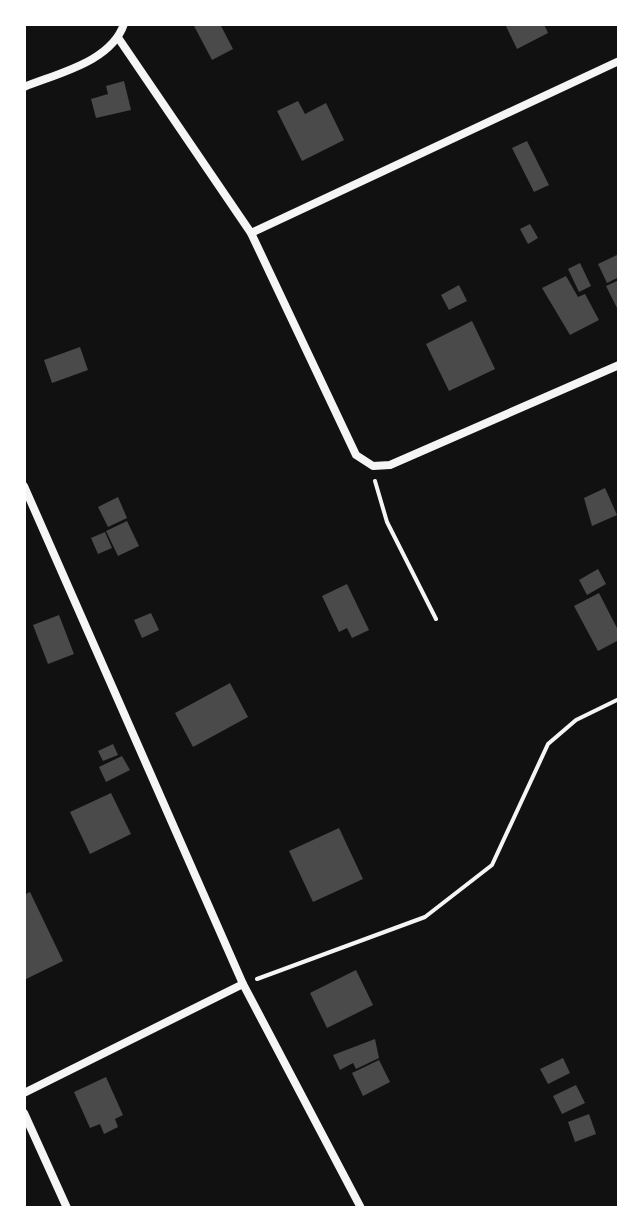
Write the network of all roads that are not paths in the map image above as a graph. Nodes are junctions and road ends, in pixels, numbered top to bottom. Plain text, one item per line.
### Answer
1 (124, 24) edge
2 (119, 39) junction
3 (619, 61) edge
4 (24, 87) edge
5 (251, 233) junction
6 (619, 365) edge
7 (24, 488) edge
8 (243, 984) junction
9 (24, 1093) edge
10 (24, 1113) edge
11 (67, 1208) edge
12 (361, 1208) edge

1 - 2 street
2 - 4 street
2 - 5 street
3 - 5 street
5 - 6 street
7 - 8 street
8 - 9 street
8 - 12 street
10 - 11 street

